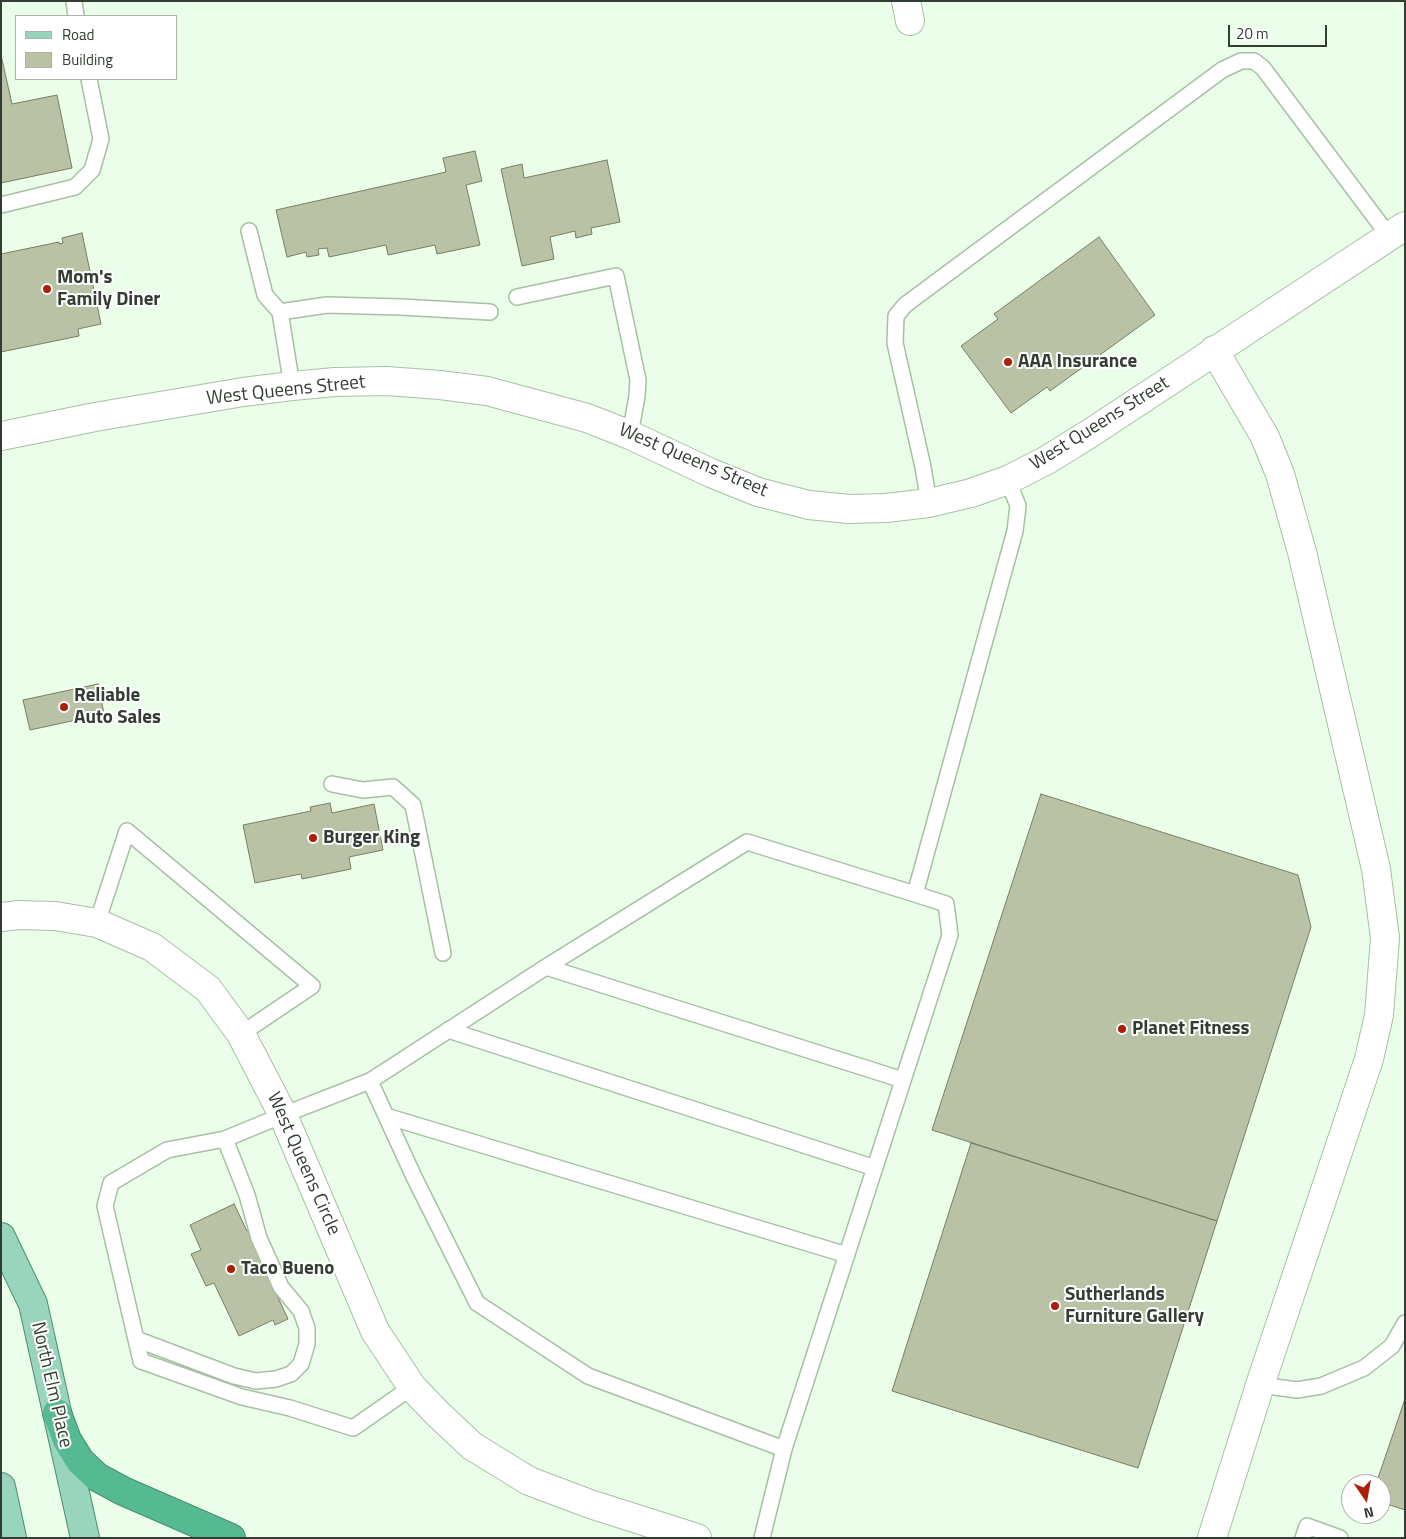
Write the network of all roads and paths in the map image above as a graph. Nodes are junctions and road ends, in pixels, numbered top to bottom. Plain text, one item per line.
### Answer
1 (74, 1) edge
2 (76, 15) edge
3 (89, 80) edge
4 (1, 205) edge
5 (250, 231) dead end
6 (1397, 231) edge
7 (517, 298) dead end
8 (280, 312) junction
9 (490, 312) dead end
10 (1214, 350) junction
11 (292, 386) junction
12 (630, 435) junction
13 (1, 436) edge
14 (1008, 480) junction
15 (929, 503) junction
16 (332, 784) dead end
17 (915, 894) junction
18 (1, 917) edge
19 (98, 923) junction
20 (443, 953) dead end
21 (546, 967) junction
22 (448, 1030) junction
23 (242, 1034) junction
24 (903, 1080) junction
25 (370, 1081) junction
26 (283, 1115) junction
27 (386, 1116) junction
28 (225, 1139) junction
29 (875, 1168) junction
30 (1, 1237) edge
31 (847, 1255) junction
32 (1405, 1323) edge
33 (136, 1339) junction
34 (1399, 1348) edge
35 (1260, 1385) junction
36 (412, 1387) junction
37 (57, 1414) junction
38 (784, 1449) junction
39 (1, 1487) edge
40 (12, 1538) edge
41 (85, 1538) edge
42 (231, 1538) edge
43 (697, 1538) edge
44 (762, 1538) edge
45 (1212, 1538) edge
46 (1303, 1538) edge
47 (1340, 1538) edge

1 - 2 lane
3 - 4 lane
5 - 8 lane
6 - 10 street, West Queens Street
6 - 15 lane
7 - 12 lane
8 - 9 lane
8 - 11 lane
10 - 14 street, West Queens Street
10 - 35 street
11 - 12 street, West Queens Street
11 - 13 street, West Queens Street
12 - 15 street, West Queens Street
14 - 15 street, West Queens Street
14 - 17 lane
16 - 20 lane
17 - 21 lane
17 - 24 lane
18 - 19 street, West Queens Circle
19 - 23 street, West Queens Circle
19 - 23 lane
21 - 22 lane
21 - 24 lane
22 - 25 lane
22 - 29 lane
23 - 26 street, West Queens Circle
24 - 29 lane
25 - 26 lane
25 - 27 lane
26 - 28 lane
26 - 36 street, West Queens Circle
27 - 31 lane
27 - 38 lane
28 - 33 lane
28 - 33 lane
29 - 31 lane
30 - 37 main road, North Elm Place
31 - 38 lane
32 - 34 lane
33 - 36 lane
34 - 35 lane
35 - 45 street
36 - 43 street, West Queens Circle
37 - 41 main road, North Elm Place
37 - 42 highway
38 - 44 lane
39 - 40 main road
46 - 47 lane

